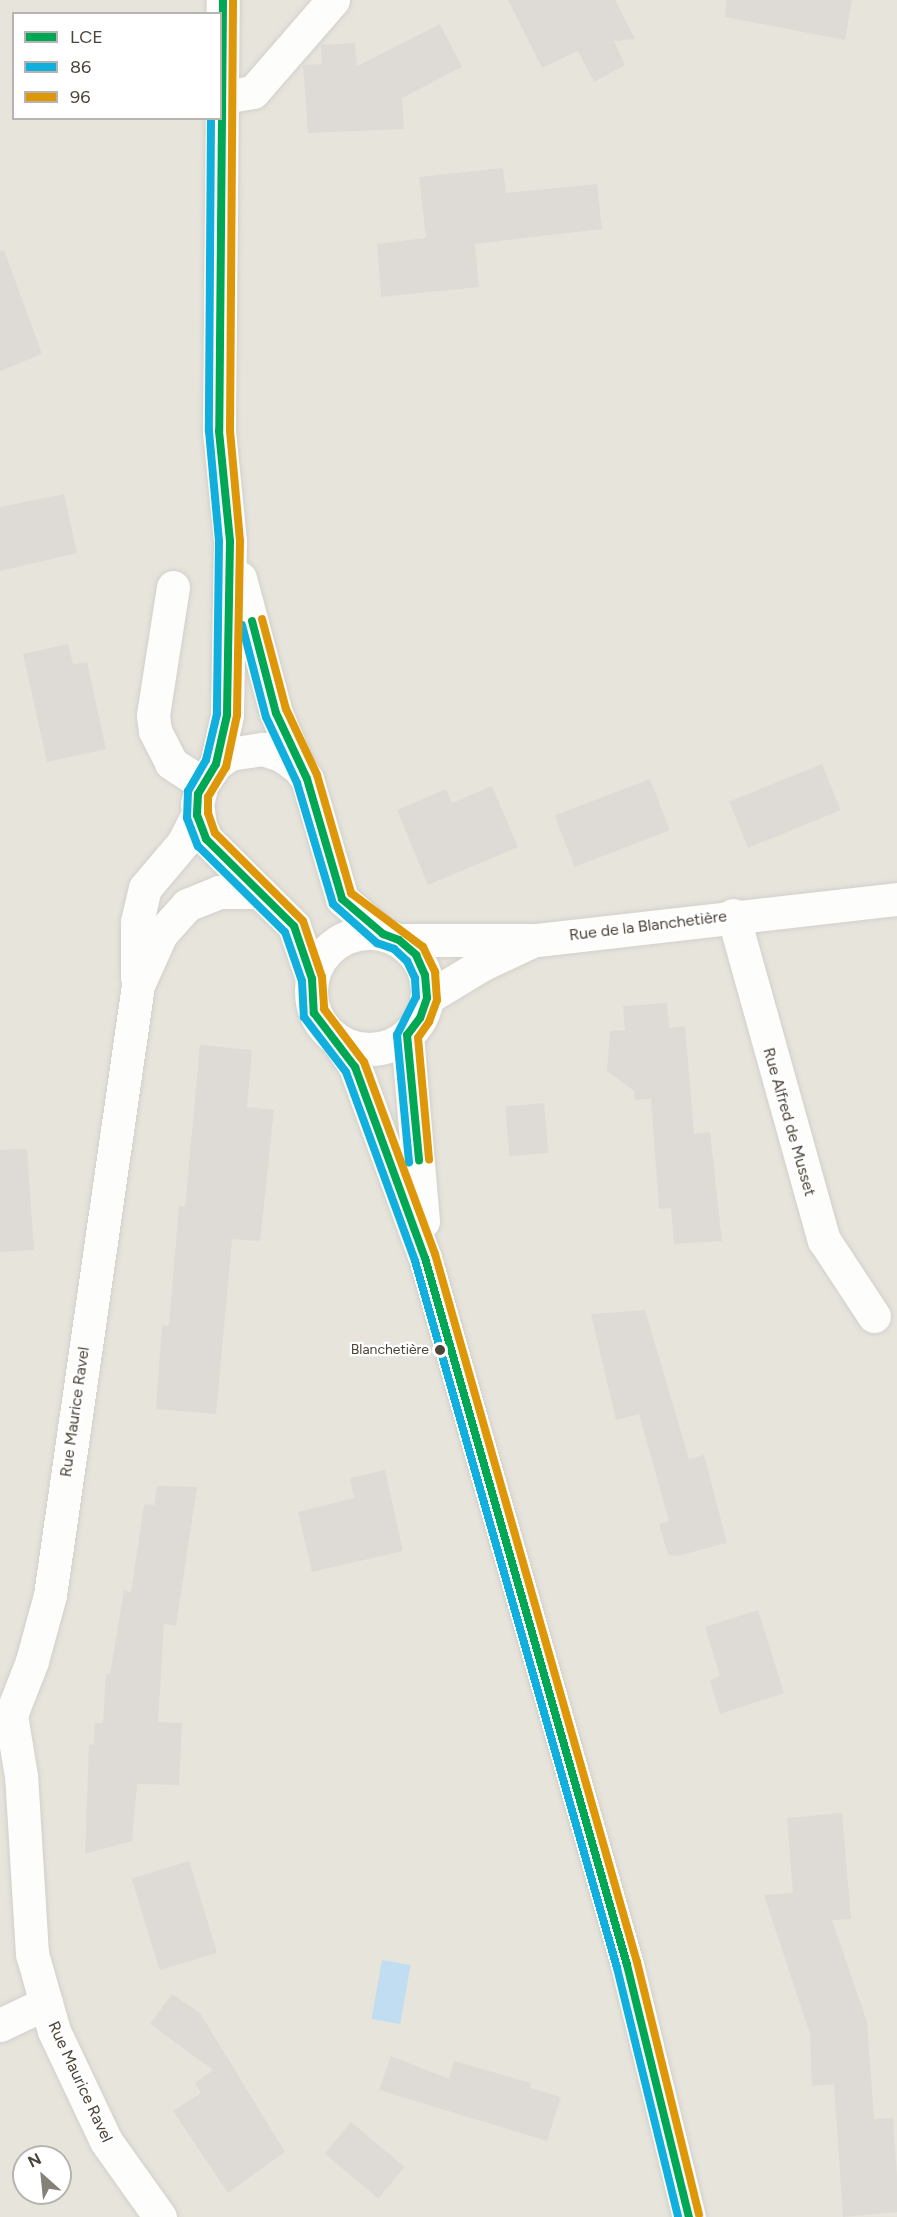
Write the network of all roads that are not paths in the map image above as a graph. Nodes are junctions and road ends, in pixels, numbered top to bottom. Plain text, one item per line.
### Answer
1 (223, 0) edge
2 (333, 0) edge
3 (224, 97) junction
4 (230, 541) junction
5 (173, 587) dead end
6 (299, 768) junction
7 (209, 774) junction
8 (197, 815) junction
9 (259, 892) junction
10 (897, 899) edge
11 (732, 915) junction
12 (391, 937) junction
13 (537, 940) junction
14 (312, 979) junction
15 (138, 985) junction
16 (427, 998) junction
17 (407, 1035) junction
18 (337, 1040) junction
19 (425, 1258) junction
20 (874, 1316) dead end
21 (6, 1716) edge
22 (46, 2003) junction
23 (0, 2025) edge
24 (160, 2217) edge
25 (689, 2217) edge

1 - 3 street
2 - 3 street
3 - 4 street
4 - 6 street
4 - 7 street
5 - 7 street
6 - 7 street
6 - 12 street
7 - 8 street
8 - 9 street
8 - 15 street
9 - 14 street
9 - 15 street, Rue Maurice Ravel
10 - 11 street, Rue de la Blanchetière
11 - 13 street, Rue de la Blanchetière
11 - 20 street, Rue Alfred de Musset
12 - 13 street, Rue de la Blanchetière
12 - 14 street
12 - 16 street
13 - 16 street
14 - 18 street
15 - 21 street, Rue Maurice Ravel
16 - 17 street
17 - 18 street
17 - 19 street
18 - 19 street
19 - 25 street
21 - 22 street, Rue Maurice Ravel
22 - 23 street, Rue Maurice Ravel
22 - 24 street, Rue Maurice Ravel

